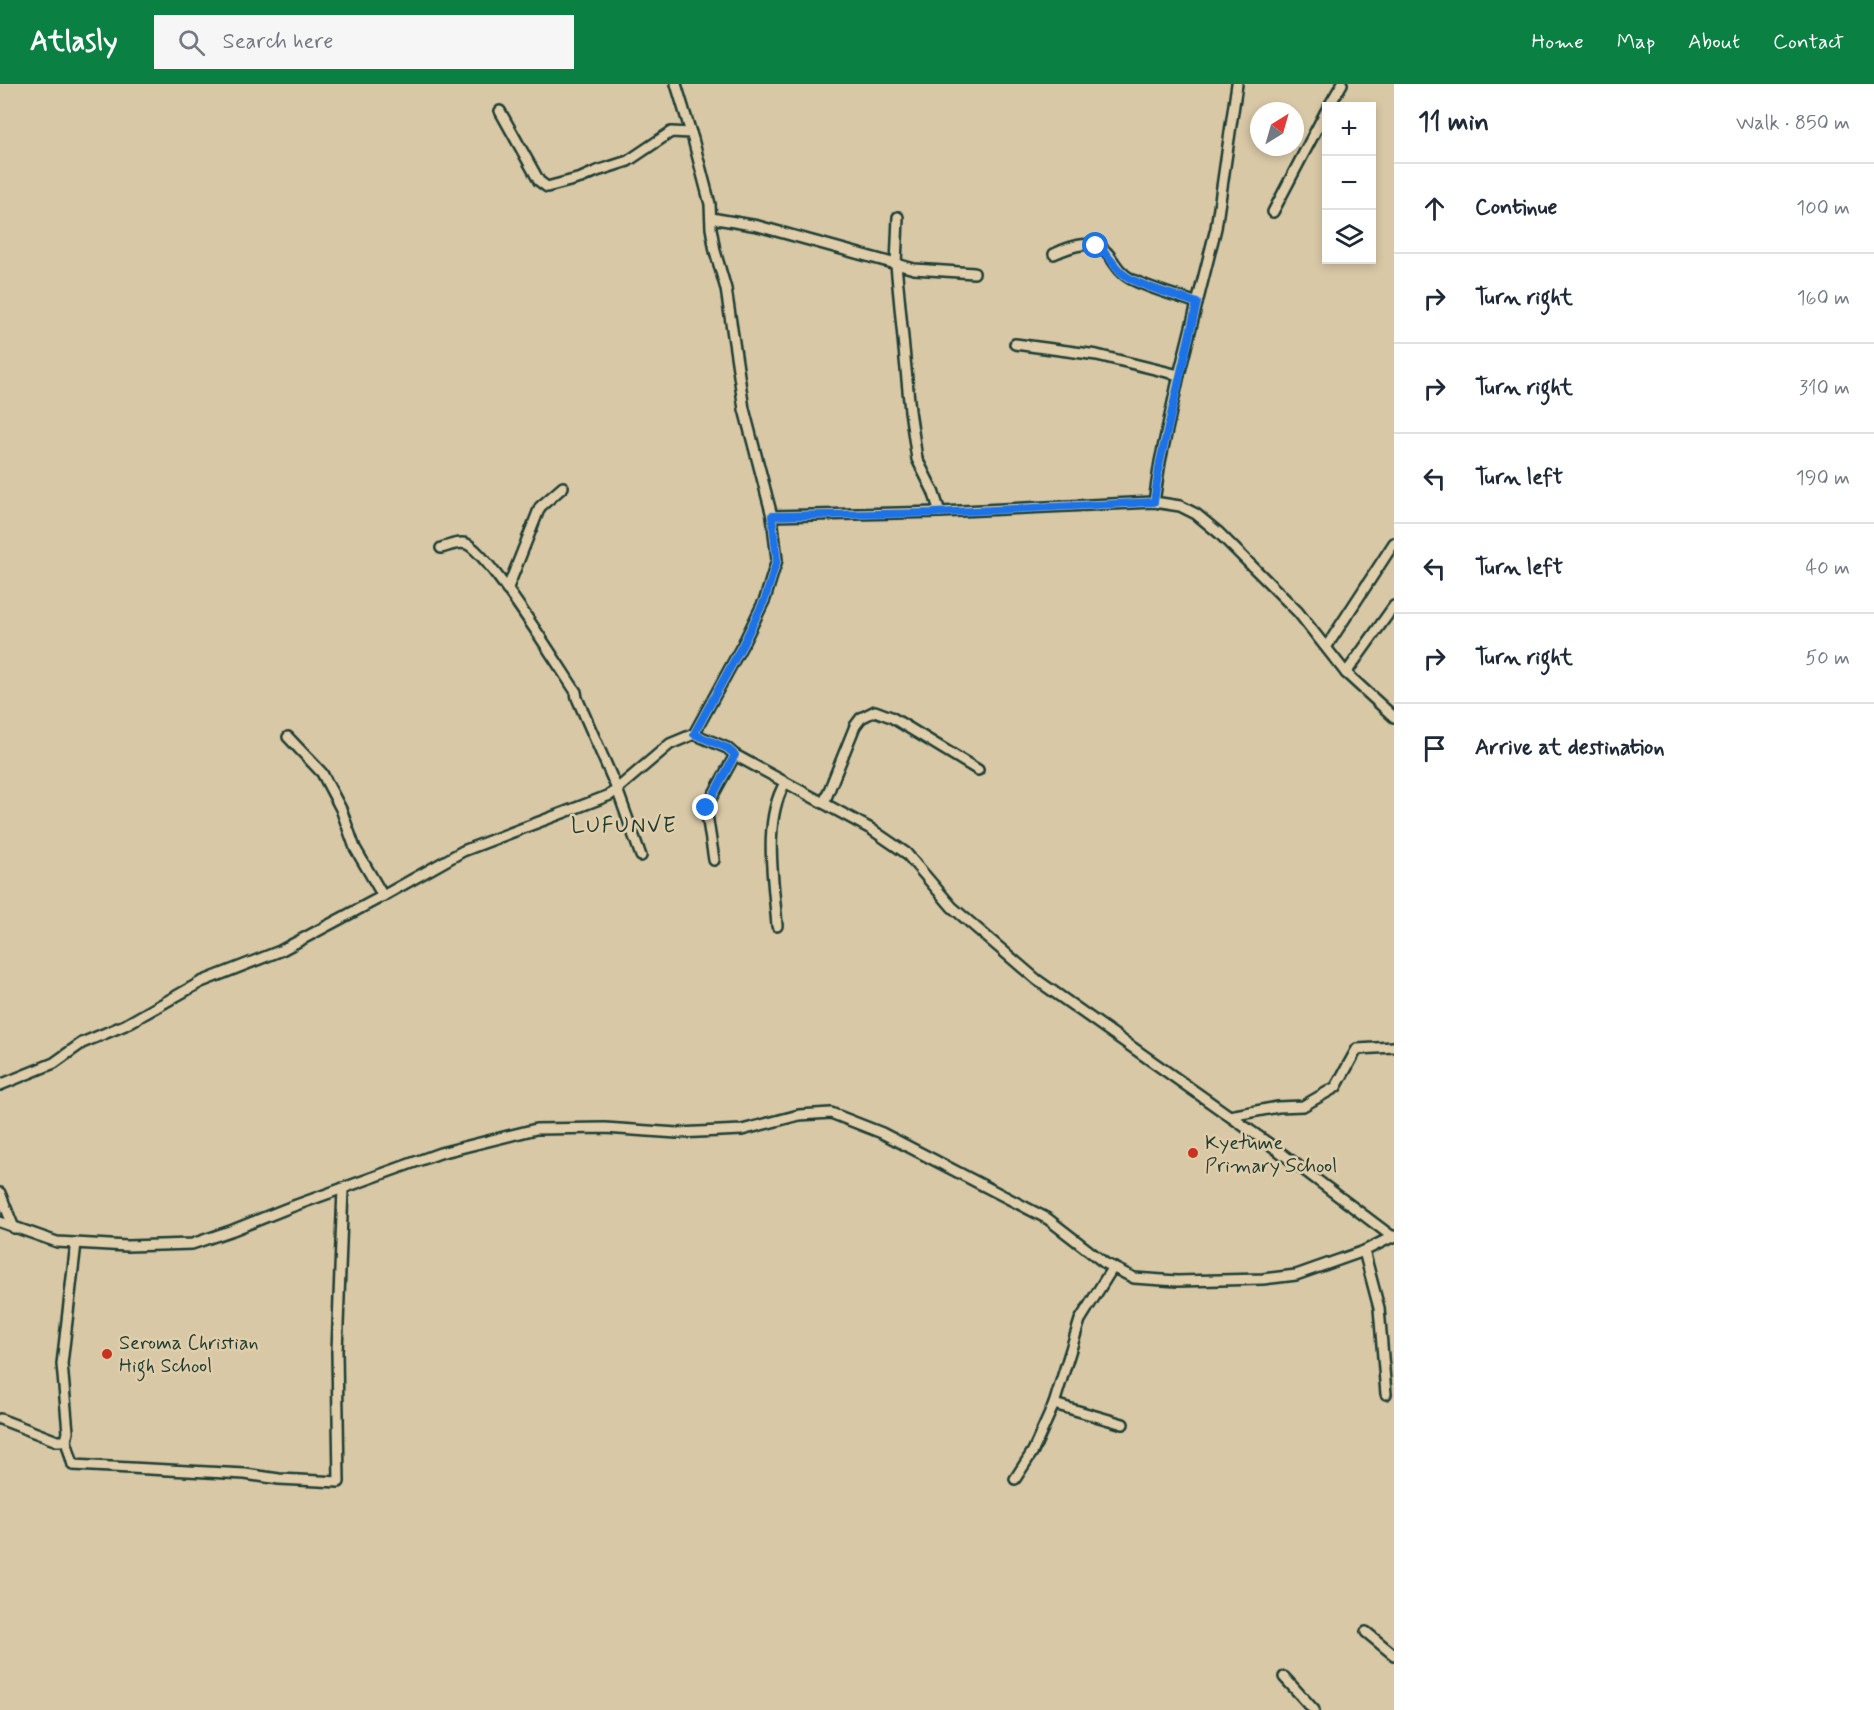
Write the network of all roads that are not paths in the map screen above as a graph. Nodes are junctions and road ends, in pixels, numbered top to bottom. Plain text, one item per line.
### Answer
1 (676, 84) edge
2 (1237, 84) edge
3 (1342, 84) edge
4 (1331, 102) edge
5 (500, 111) dead end
6 (1322, 119) edge
7 (691, 133) junction
8 (1273, 212) dead end
9 (898, 217) dead end
10 (711, 218) junction
11 (1054, 254) dead end
12 (896, 265) junction
13 (974, 273) dead end
14 (1197, 303) junction
15 (1015, 344) dead end
16 (1179, 375) junction
17 (563, 487) dead end
18 (1154, 502) junction
19 (940, 512) junction
20 (772, 516) junction
21 (1394, 543) edge
22 (441, 548) dead end
23 (507, 590) junction
24 (1394, 606) edge
25 (1327, 646) junction
26 (1346, 672) junction
27 (1394, 717) edge
28 (694, 734) junction
29 (288, 737) dead end
30 (735, 755) junction
31 (978, 770) dead end
32 (785, 783) junction
33 (617, 789) junction
34 (824, 803) junction
35 (641, 856) dead end
36 (714, 860) dead end
37 (383, 896) junction
38 (777, 926) dead end
39 (1394, 1047) edge
40 (0, 1085) edge
41 (1230, 1116) junction
42 (343, 1188) junction
43 (0, 1193) edge
44 (0, 1222) edge
45 (14, 1228) junction
46 (1393, 1237) edge
47 (76, 1243) junction
48 (1364, 1251) junction
49 (1113, 1267) junction
50 (1386, 1394) dead end
51 (1054, 1404) junction
52 (0, 1419) edge
53 (1123, 1424) dead end
54 (66, 1441) junction
55 (1015, 1479) dead end
56 (1366, 1632) dead end
57 (1394, 1655) edge
58 (1284, 1677) dead end
59 (1314, 1710) edge

1 - 7 street
2 - 14 street
3 - 4 street
5 - 7 street
6 - 8 street
7 - 10 street
9 - 12 street
10 - 12 street
10 - 20 street
11 - 14 street
12 - 13 street
12 - 19 street
14 - 16 street
15 - 16 street
16 - 18 street
17 - 23 street
18 - 19 street
18 - 25 street
19 - 20 street
20 - 28 street
21 - 25 street
22 - 23 street
23 - 33 street
24 - 26 street
25 - 26 street
26 - 27 street
28 - 30 street
28 - 33 street
29 - 37 street
30 - 32 street
30 - 36 street
31 - 34 street
32 - 34 street
32 - 38 street
33 - 35 street
33 - 37 street
34 - 41 street
37 - 40 street
39 - 41 street
41 - 46 street
42 - 47 street
42 - 49 street
42 - 54 street
43 - 45 street
44 - 45 street
45 - 47 street
46 - 48 street
47 - 54 street
48 - 49 street
48 - 50 street
49 - 51 street
51 - 53 street
51 - 55 street
52 - 54 street
56 - 57 street
58 - 59 street

